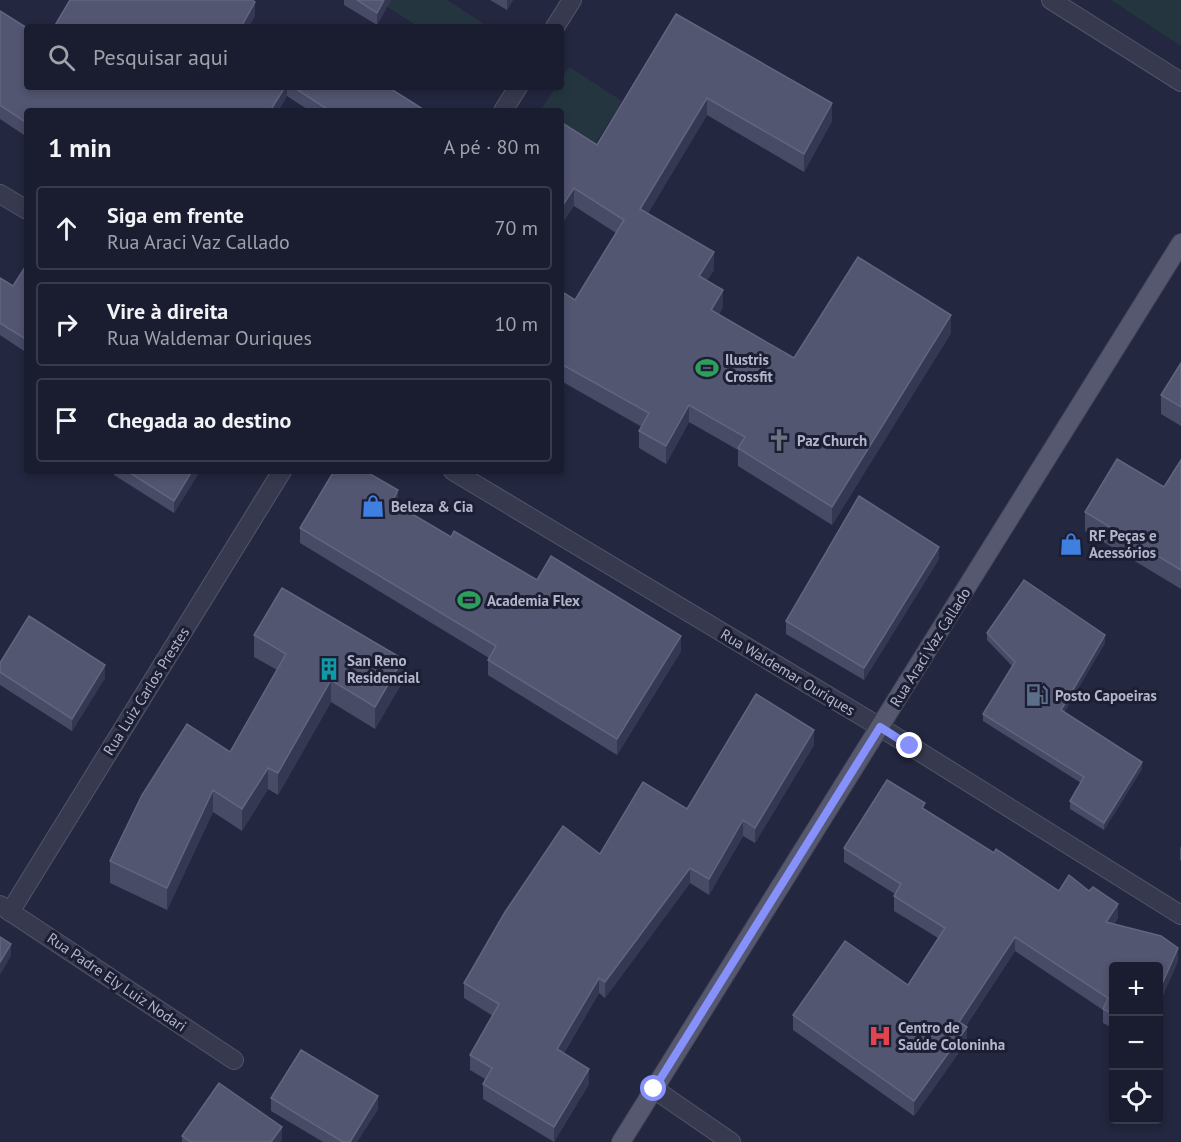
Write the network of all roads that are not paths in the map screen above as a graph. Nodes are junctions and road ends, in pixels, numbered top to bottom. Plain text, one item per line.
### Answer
1 (572, 0) edge
2 (1051, 0) edge
3 (557, 24) edge
4 (1181, 82) edge
5 (516, 90) edge
6 (505, 108) edge
7 (0, 194) edge
8 (24, 208) edge
9 (1181, 243) edge
10 (280, 474) edge
11 (458, 474) edge
12 (880, 727) junction
13 (5, 908) edge
14 (1181, 915) edge
15 (234, 1060) dead end
16 (654, 1089) junction
17 (621, 1142) edge
18 (731, 1142) edge

1 - 3 street
2 - 4 street
5 - 6 street
7 - 8 street
9 - 12 main road, Rua Araci Vaz Callado
10 - 13 street, Rua Luiz Carlos Prestes
11 - 12 street, Rua Waldemar Ouriques
12 - 14 street, Rua Waldemar Ouriques
12 - 16 main road, Rua Araci Vaz Callado
13 - 15 street, Rua Padre Ely Luiz Nodari
16 - 17 main road, Rua Araci Vaz Callado
16 - 18 street

